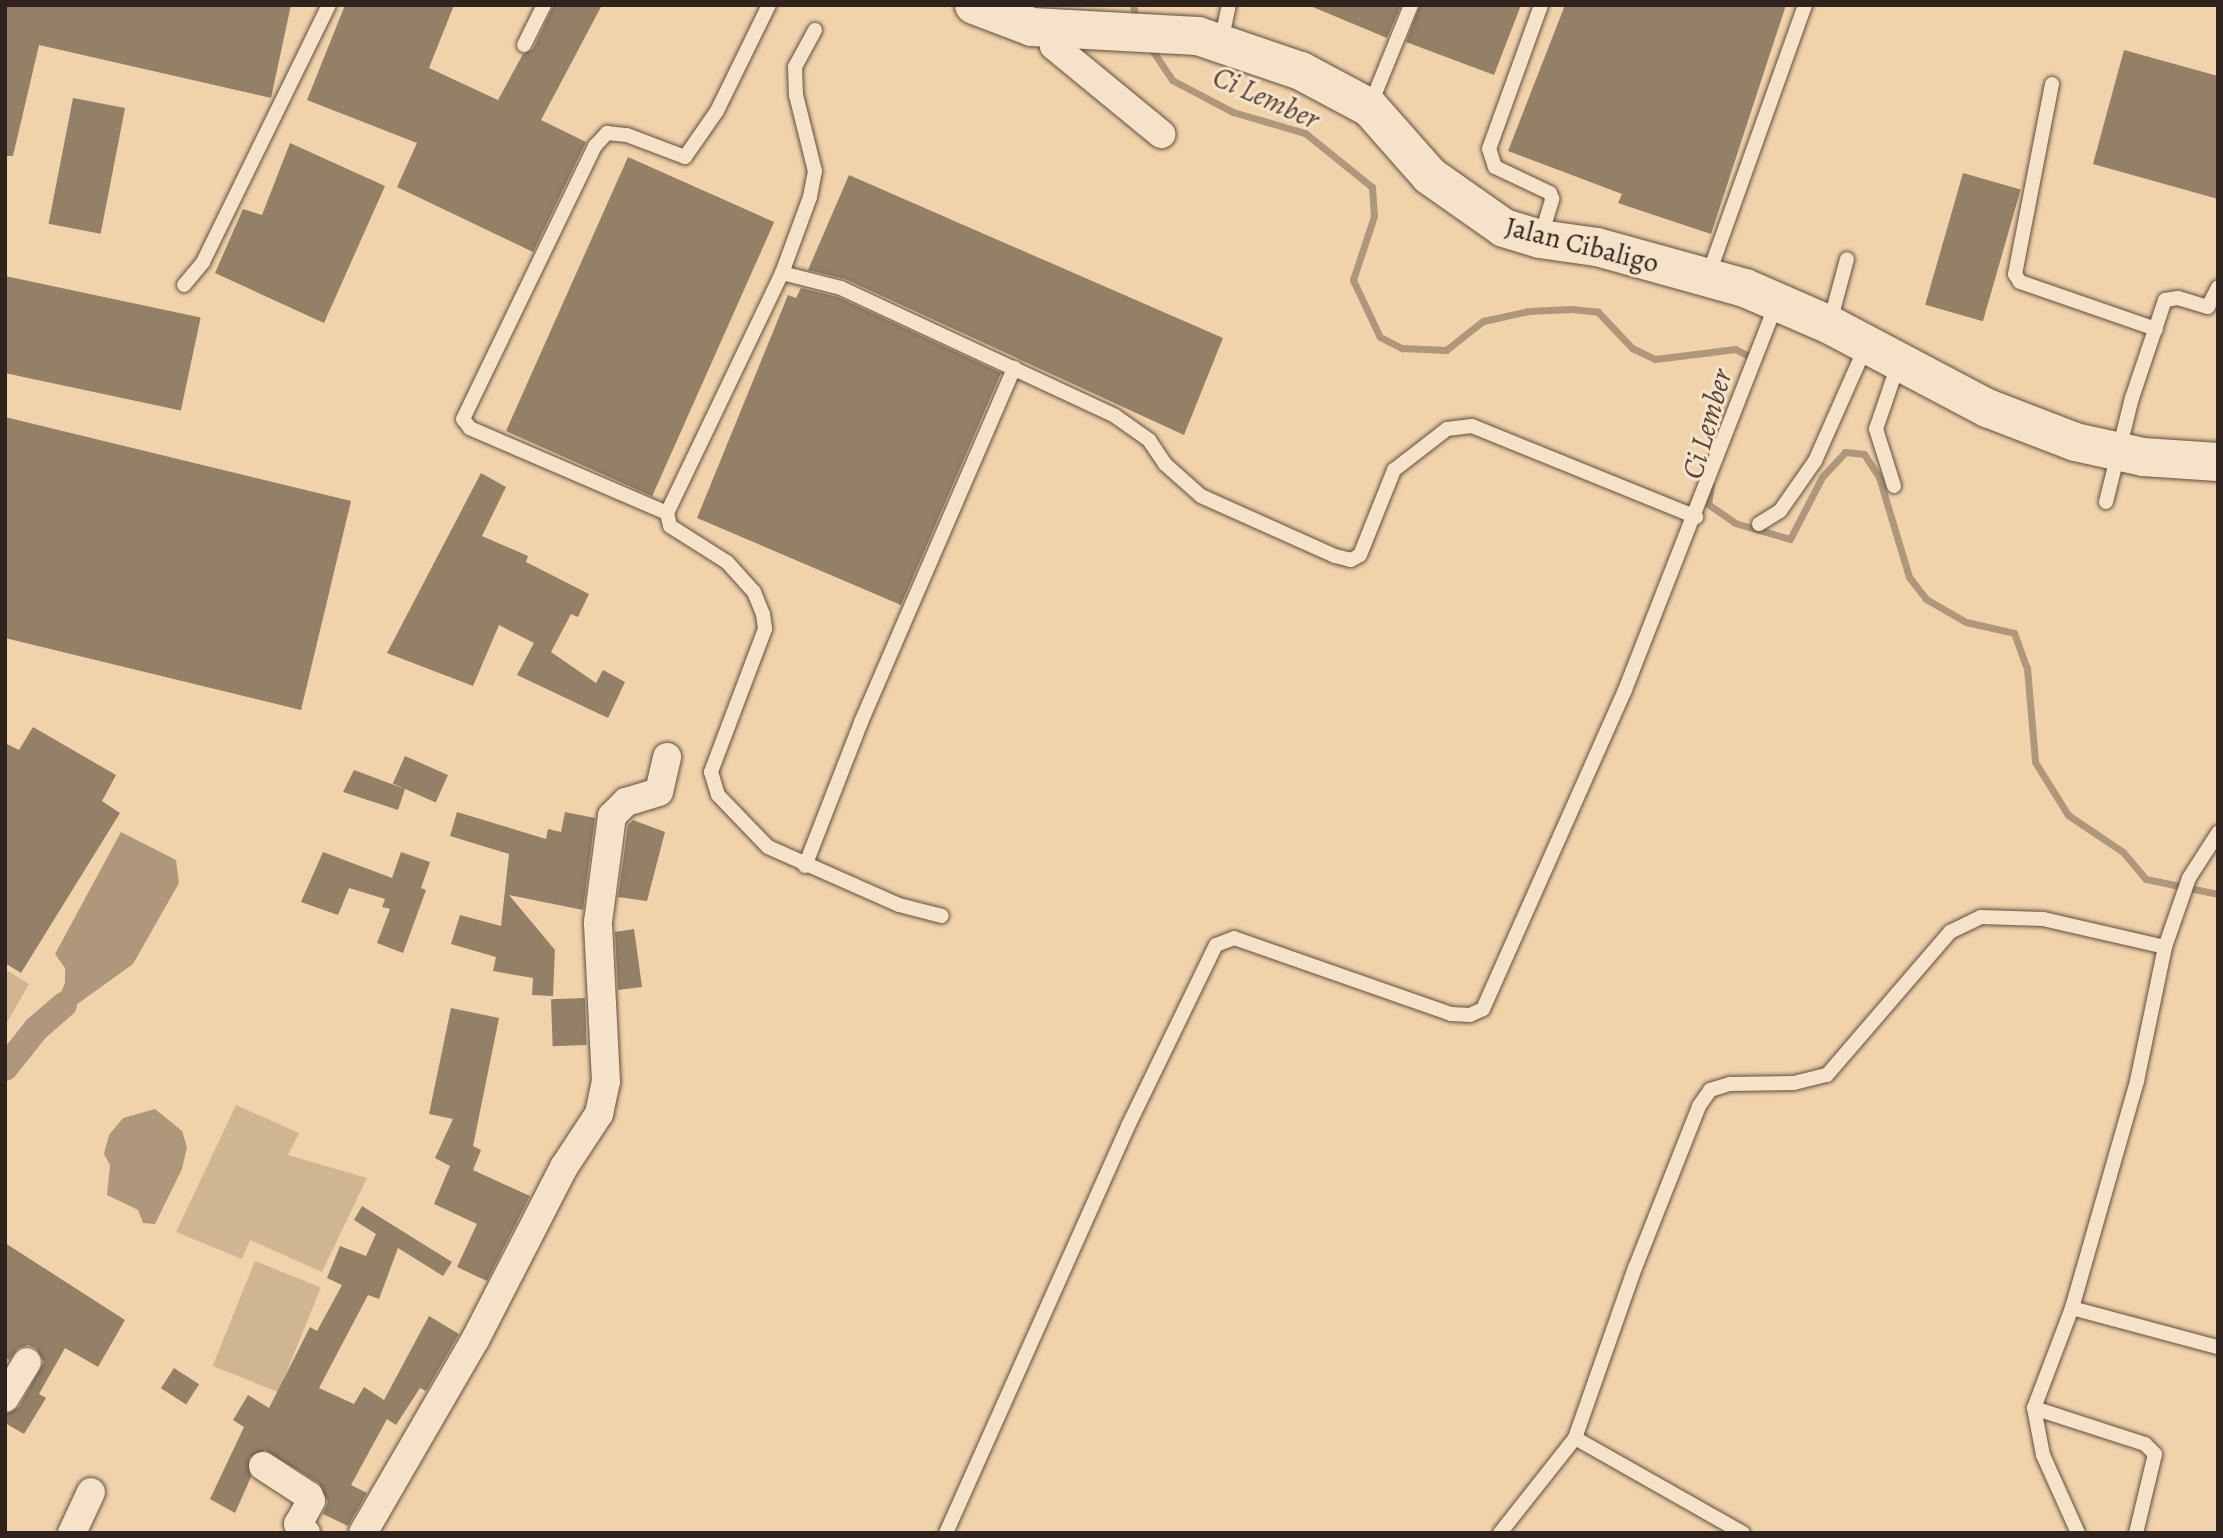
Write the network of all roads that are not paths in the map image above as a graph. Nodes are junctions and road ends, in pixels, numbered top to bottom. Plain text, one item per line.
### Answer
1 (329, 5) edge
2 (544, 5) edge
3 (769, 5) edge
4 (974, 5) edge
5 (1229, 5) edge
6 (1411, 5) edge
7 (1541, 5) edge
8 (1805, 5) edge
9 (815, 30) dead end
10 (1052, 30) junction
11 (1221, 42) junction
12 (524, 45) dead end
13 (2052, 84) dead end
14 (1370, 108) junction
15 (1161, 134) dead end
16 (1540, 239) junction
17 (1846, 259) dead end
18 (782, 273) junction
19 (1708, 276) junction
20 (184, 285) dead end
21 (2218, 287) edge
22 (1777, 303) junction
23 (1829, 326) junction
24 (2156, 329) junction
25 (1883, 352) junction
26 (1014, 368) junction
27 (2119, 453) junction
28 (2218, 462) edge
29 (1894, 486) dead end
30 (2106, 502) dead end
31 (667, 513) junction
32 (1696, 517) junction
33 (1759, 524) dead end
34 (667, 757) dead end
35 (2218, 832) edge
36 (805, 866) junction
37 (942, 916) dead end
38 (2165, 947) junction
39 (2072, 1308) junction
40 (2218, 1347) edge
41 (27, 1362) dead end
42 (5, 1398) edge
43 (2034, 1408) junction
44 (1575, 1438) junction
45 (263, 1466) dead end
46 (91, 1492) dead end
47 (72, 1533) edge
48 (306, 1533) edge
49 (363, 1533) edge
50 (946, 1533) edge
51 (1500, 1533) edge
52 (1743, 1533) edge
53 (2078, 1533) edge
54 (2136, 1533) edge

1 - 20 lane
2 - 12 lane
3 - 31 lane
4 - 10 main road, Jalan Cibaligo
5 - 11 lane
6 - 14 lane
7 - 16 lane
8 - 19 lane
9 - 18 lane
10 - 11 main road, Jalan Cibaligo
10 - 15 street
11 - 14 main road, Jalan Cibaligo
13 - 24 lane
14 - 16 main road, Jalan Cibaligo
16 - 19 main road, Jalan Cibaligo
17 - 23 lane
18 - 26 lane
18 - 31 lane
19 - 22 main road, Jalan Cibaligo
21 - 24 lane
22 - 23 main road, Jalan Cibaligo
22 - 32 lane
23 - 25 main road, Jalan Cibaligo
24 - 27 lane
25 - 27 main road, Jalan Cibaligo
25 - 29 lane
25 - 33 lane
26 - 32 lane
26 - 36 lane
27 - 28 main road, Jalan Cibaligo
27 - 30 lane
31 - 36 lane
32 - 50 lane
34 - 49 street
35 - 38 lane
36 - 37 lane
38 - 39 lane
38 - 44 lane
39 - 40 lane
39 - 43 lane
41 - 42 street
43 - 53 lane
43 - 54 lane
44 - 51 lane
44 - 52 lane
45 - 48 street
46 - 47 street

